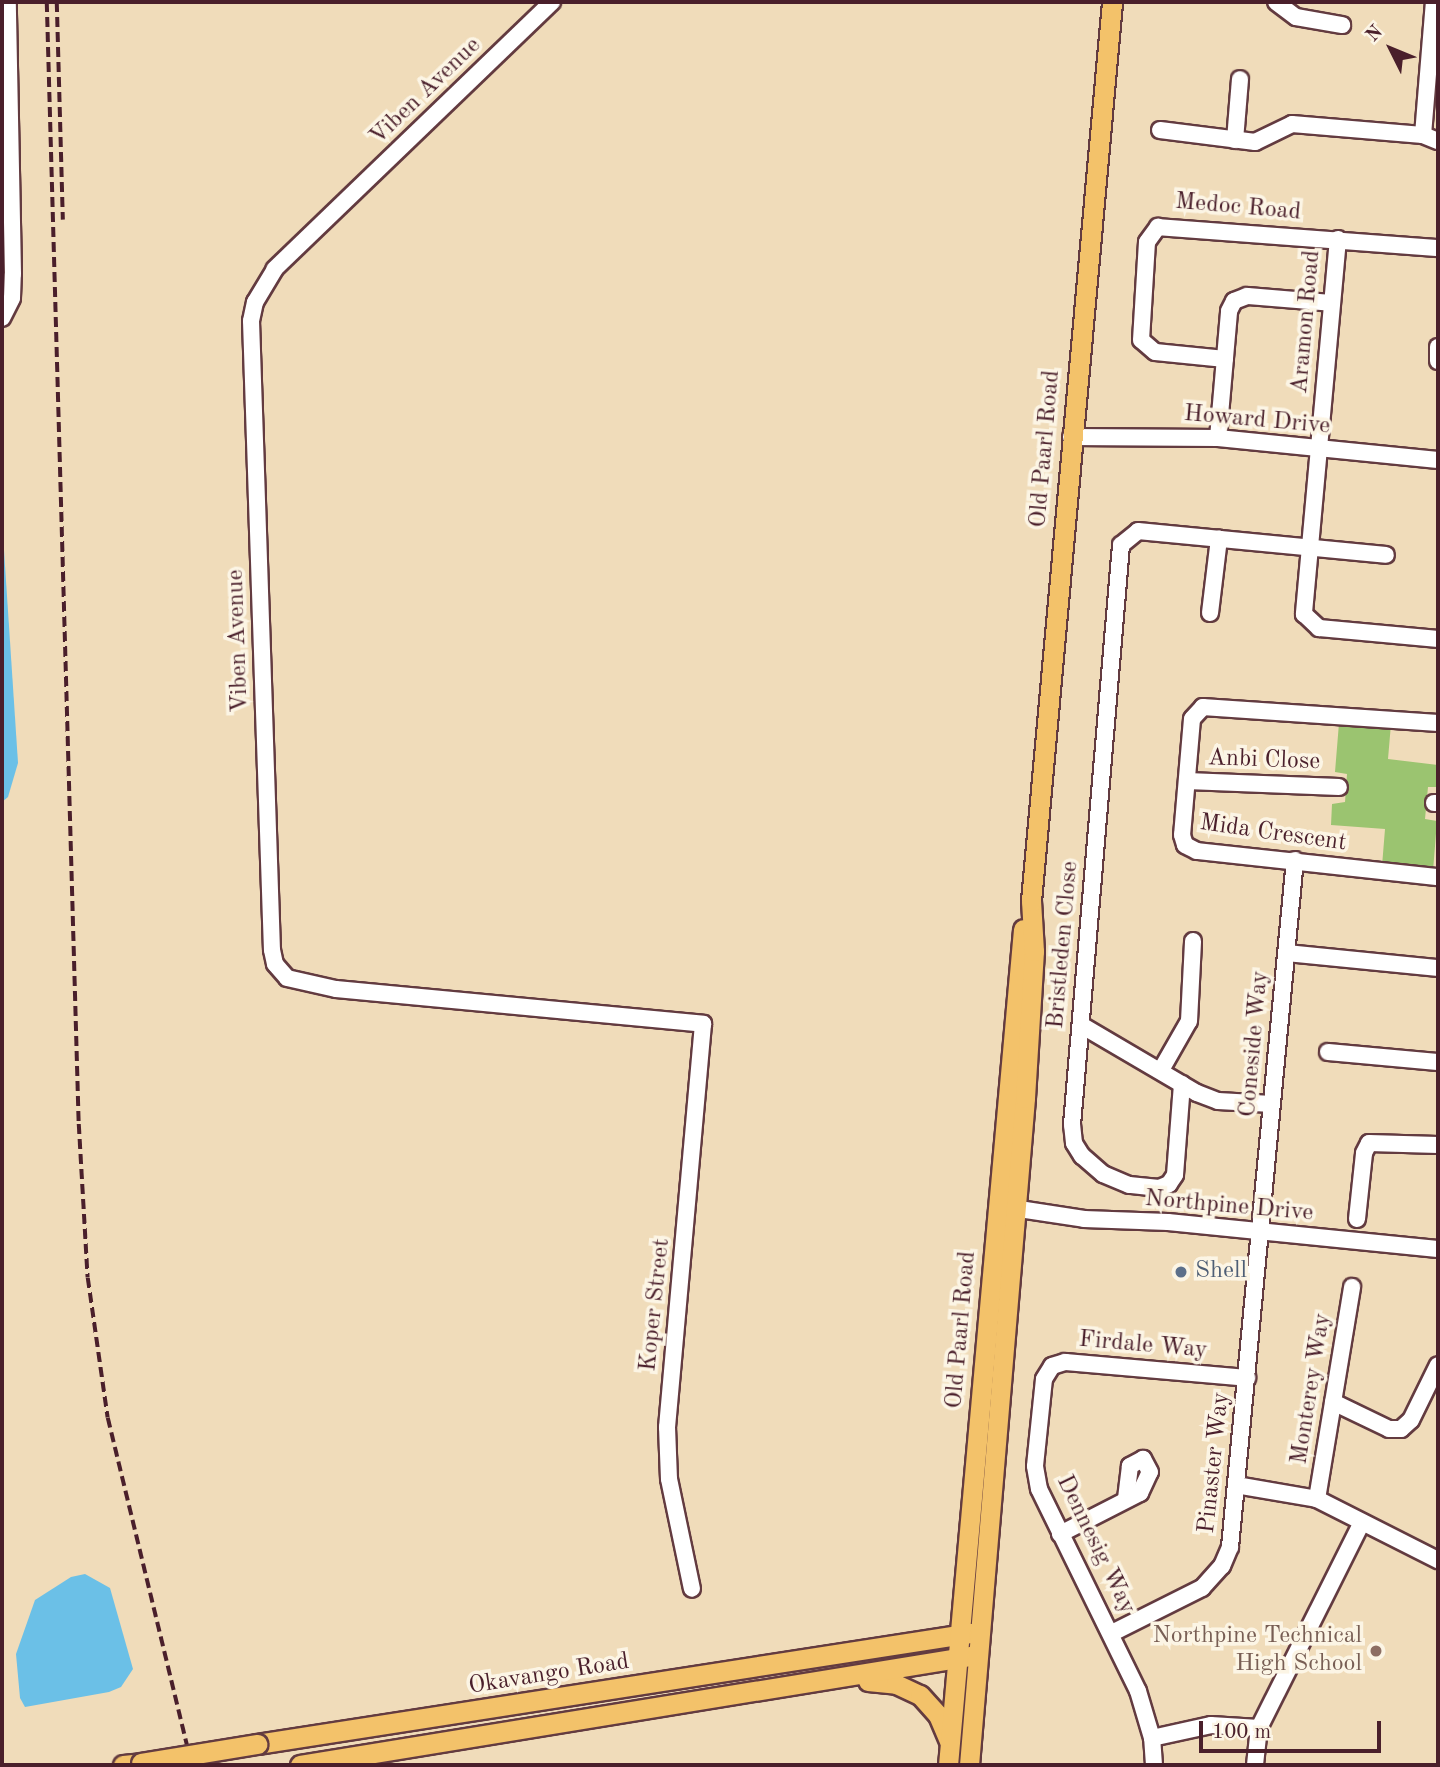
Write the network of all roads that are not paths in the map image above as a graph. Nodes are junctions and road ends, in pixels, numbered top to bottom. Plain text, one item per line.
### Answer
1 (8, 2) edge
2 (552, 2) edge
3 (1112, 2) edge
4 (1276, 2) edge
5 (1434, 2) edge
6 (1342, 24) dead end
7 (1435, 33) edge
8 (1240, 79) dead end
9 (1160, 130) dead end
10 (1431, 138) edge
11 (1235, 140) junction
12 (1338, 239) junction
13 (1438, 248) edge
14 (1332, 303) junction
15 (2, 318) edge
16 (1438, 346) edge
17 (1225, 359) junction
18 (1438, 361) edge
19 (1071, 438) junction
20 (1218, 438) junction
21 (1319, 450) junction
22 (1438, 460) edge
23 (1219, 539) junction
24 (1310, 548) junction
25 (1386, 555) dead end
26 (1210, 613) dead end
27 (1438, 639) edge
28 (1438, 723) edge
29 (1187, 781) junction
30 (1339, 787) dead end
31 (1295, 860) junction
32 (1438, 877) edge
33 (1194, 941) dead end
34 (1287, 953) junction
35 (1438, 968) edge
36 (703, 1024) joint
37 (1081, 1025) junction
38 (1328, 1052) dead end
39 (1438, 1062) edge
40 (1161, 1070) junction
41 (1182, 1084) junction
42 (1272, 1104) junction
43 (1438, 1145) edge
44 (1007, 1208) junction
45 (1357, 1219) dead end
46 (1261, 1233) junction
47 (1438, 1250) edge
48 (1352, 1287) dead end
49 (1438, 1365) edge
50 (1247, 1378) junction
51 (1044, 1379) joint
52 (1333, 1402) junction
53 (1237, 1485) junction
54 (1126, 1498) dead end
55 (1317, 1499) junction
56 (1362, 1522) junction
57 (1060, 1534) junction
58 (1438, 1560) edge
59 (692, 1589) dead end
60 (960, 1633) junction
61 (983, 1633) junction
62 (1112, 1633) junction
63 (981, 1655) junction
64 (957, 1658) junction
65 (846, 1679) junction
66 (1259, 1728) junction
67 (1152, 1738) junction
68 (949, 1756) edge
69 (132, 1764) edge
70 (300, 1765) edge
71 (969, 1765) edge
72 (1154, 1765) edge
73 (1255, 1765) edge

1 - 15 street
2 - 36 street, Viben Avenue
3 - 19 main road, Old Paarl Road
4 - 6 street
5 - 7 street
7 - 10 street
8 - 11 street
9 - 11 street
10 - 11 street
12 - 13 street, Medoc Road
12 - 14 street, Aramon Road
12 - 17 street, Medoc Road
14 - 17 street
14 - 21 street, Aramon Road
16 - 18 street
17 - 20 street
19 - 20 street, Howard Drive
19 - 44 main road, Old Paarl Road
20 - 21 street, Howard Drive
21 - 22 street, Howard Drive
21 - 24 street, Aramon Road
23 - 24 street
23 - 26 street
23 - 37 street, Bristleden Close
24 - 25 street
24 - 27 street, Aramon Road
28 - 29 street, Mida Crescent
29 - 30 street, Anbi Close
29 - 31 street, Mida Crescent
31 - 32 street, Mida Crescent
31 - 34 street, Coneside Way
33 - 40 street
34 - 35 street
34 - 42 street, Coneside Way
36 - 59 street, Koper Street
37 - 40 street
37 - 41 street, Bristleden Close
38 - 39 street
40 - 41 street
41 - 42 street
42 - 46 street, Coneside Way
43 - 45 street
44 - 46 street, Northpine Drive
44 - 60 main road, Old Paarl Road
44 - 61 main road, Old Paarl Road
46 - 47 street, Northpine Drive
46 - 50 street, Pinaster Way
48 - 52 street, Monterey Way
49 - 52 street
50 - 51 street, Firdale Way
50 - 53 street, Pinaster Way
51 - 57 street, Dennesig Way
52 - 55 street, Monterey Way
53 - 55 street
53 - 62 street, Pinaster Way
54 - 57 street
55 - 56 street
56 - 58 street
56 - 66 street
57 - 62 street, Dennesig Way
60 - 61 main road, Okavango Road
60 - 64 main road, Old Paarl Road
60 - 69 main road, Okavango Road, bridge
61 - 63 main road, Old Paarl Road
62 - 67 street, Dennesig Way
63 - 64 main road, Okavango Road
63 - 71 main road, Old Paarl Road
64 - 65 main road, Okavango Road
64 - 68 main road, Old Paarl Road
65 - 68 main road
65 - 70 main road, Okavango Road
66 - 67 street
66 - 73 street
67 - 72 street, Dennesig Way

